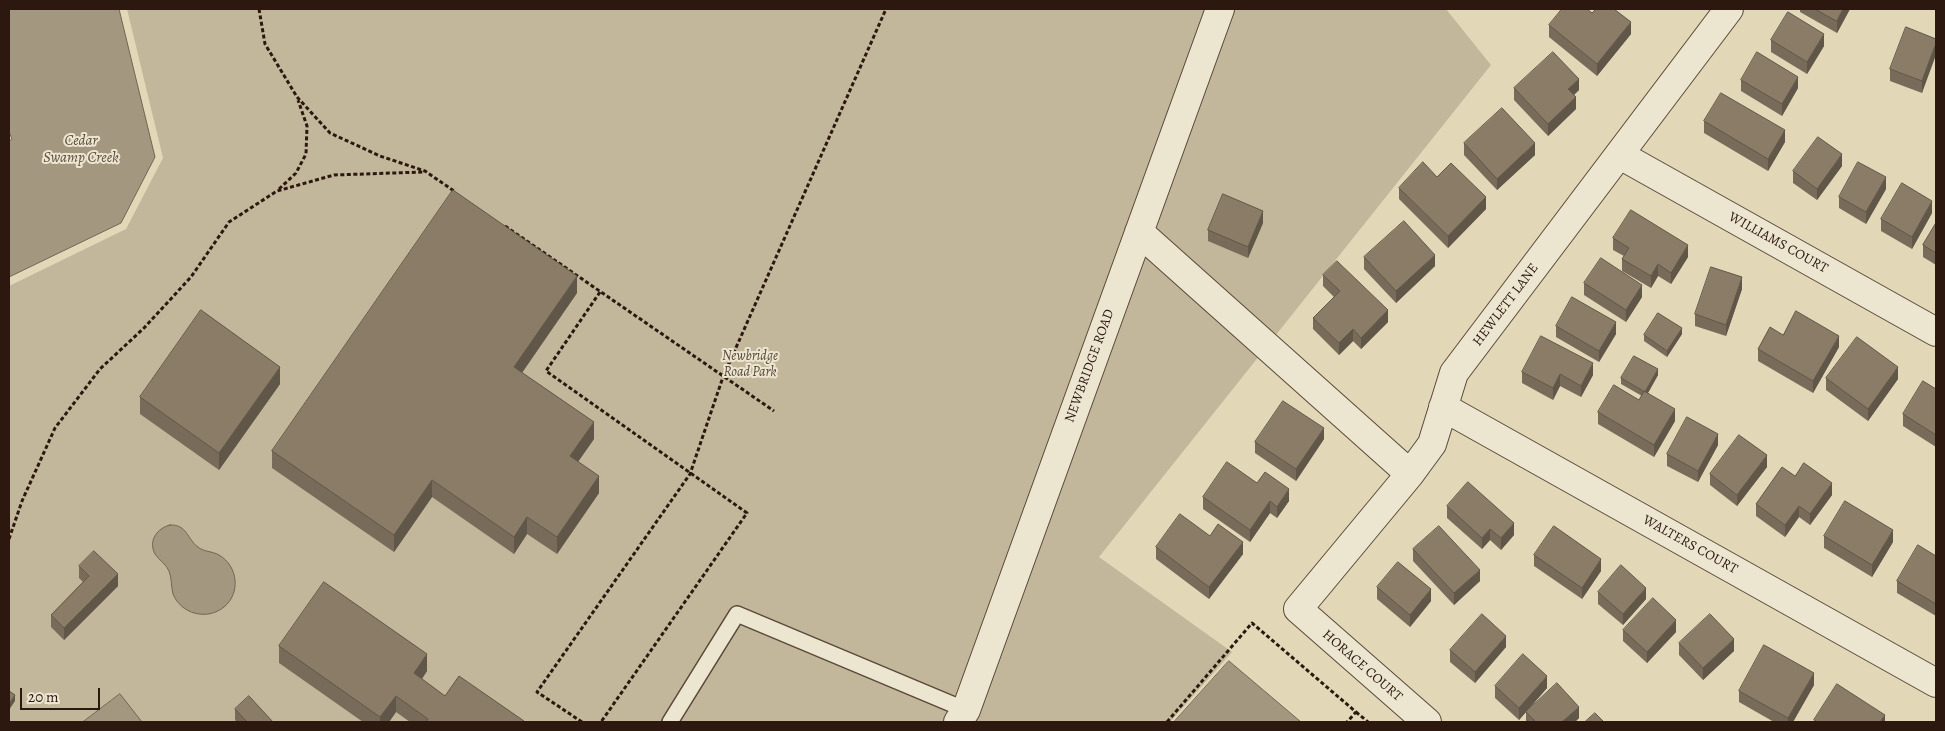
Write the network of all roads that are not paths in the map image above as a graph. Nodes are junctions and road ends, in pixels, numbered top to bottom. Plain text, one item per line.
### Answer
1 (1220, 9) edge
2 (1729, 9) edge
3 (1620, 154) junction
4 (1139, 232) junction
5 (1936, 332) edge
6 (1443, 407) junction
7 (1410, 474) junction
8 (1298, 609) joint
9 (1936, 684) edge
10 (962, 716) edge
11 (670, 722) edge
12 (1427, 722) edge

1 - 4 street, NEWBRIDGE ROAD
2 - 3 street, HEWLETT LANE
3 - 5 street, WILLIAMS COURT
3 - 6 street, HEWLETT LANE
4 - 7 street
4 - 10 street, NEWBRIDGE ROAD
6 - 7 street, HEWLETT LANE
6 - 9 street, WALTERS COURT
7 - 8 street, HEWLETT LANE
8 - 12 street, HORACE COURT
10 - 11 lane

